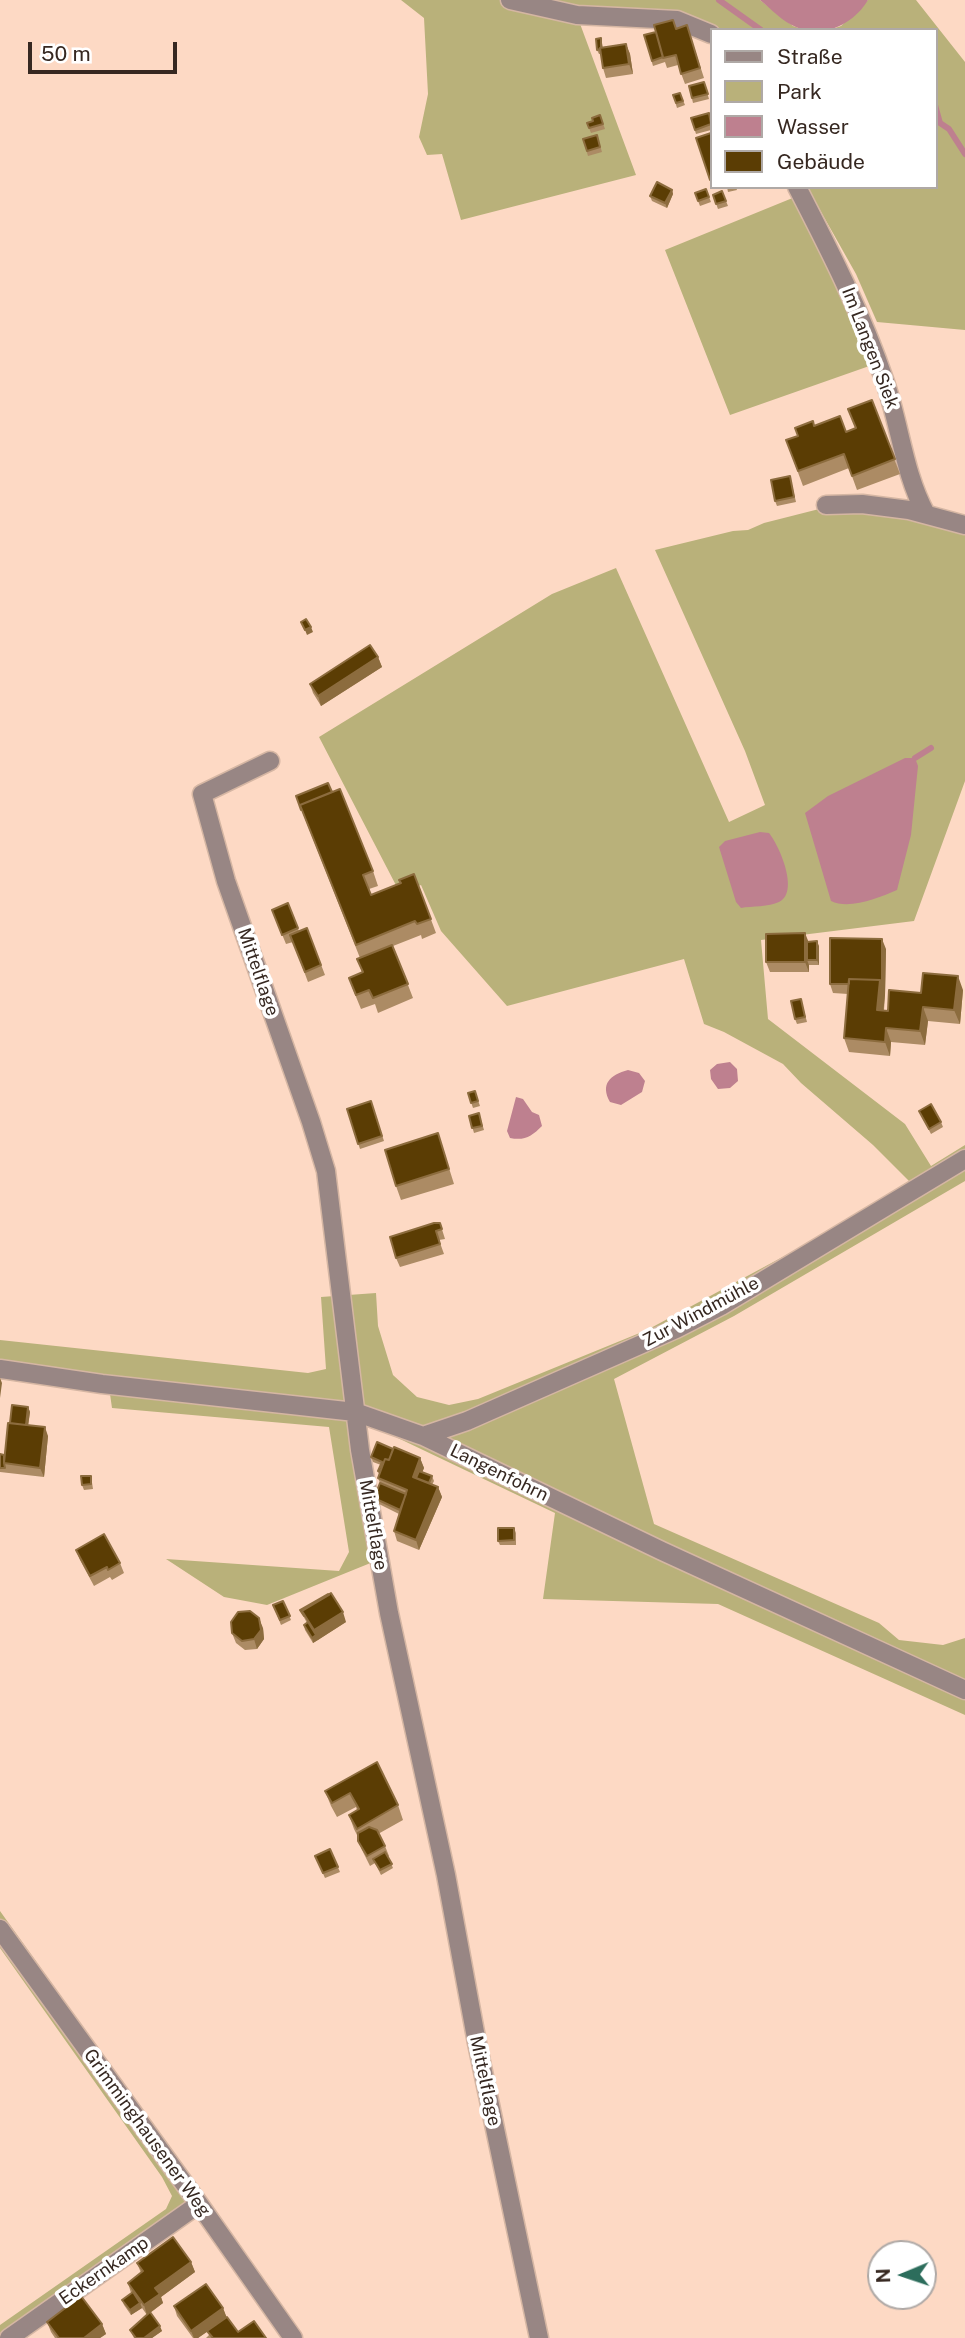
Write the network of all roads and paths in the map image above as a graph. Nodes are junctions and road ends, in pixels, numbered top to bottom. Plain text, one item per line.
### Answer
1 (510, 0) edge
2 (710, 34) edge
3 (798, 189) edge
4 (826, 505) dead end
5 (926, 514) junction
6 (965, 525) edge
7 (270, 761) dead end
8 (965, 1159) edge
9 (0, 1369) edge
10 (355, 1412) junction
11 (423, 1436) junction
12 (965, 1690) edge
13 (0, 1929) edge
14 (199, 2204) junction
15 (9, 2338) edge
16 (293, 2338) edge
17 (539, 2338) edge

1 - 2 street
3 - 5 street, Im Langen Siek
4 - 5 street
5 - 6 street
7 - 10 street, Mittelflage
8 - 11 street, Zur Windmühle
9 - 10 street, Langenfohrn
10 - 11 street, Langenfohrn
10 - 17 street, Mittelflage
11 - 12 street, Langenfohrn
13 - 14 street, Grimminghausener Weg
14 - 15 street, Eckernkamp
14 - 16 street, Grimminghausener Weg

